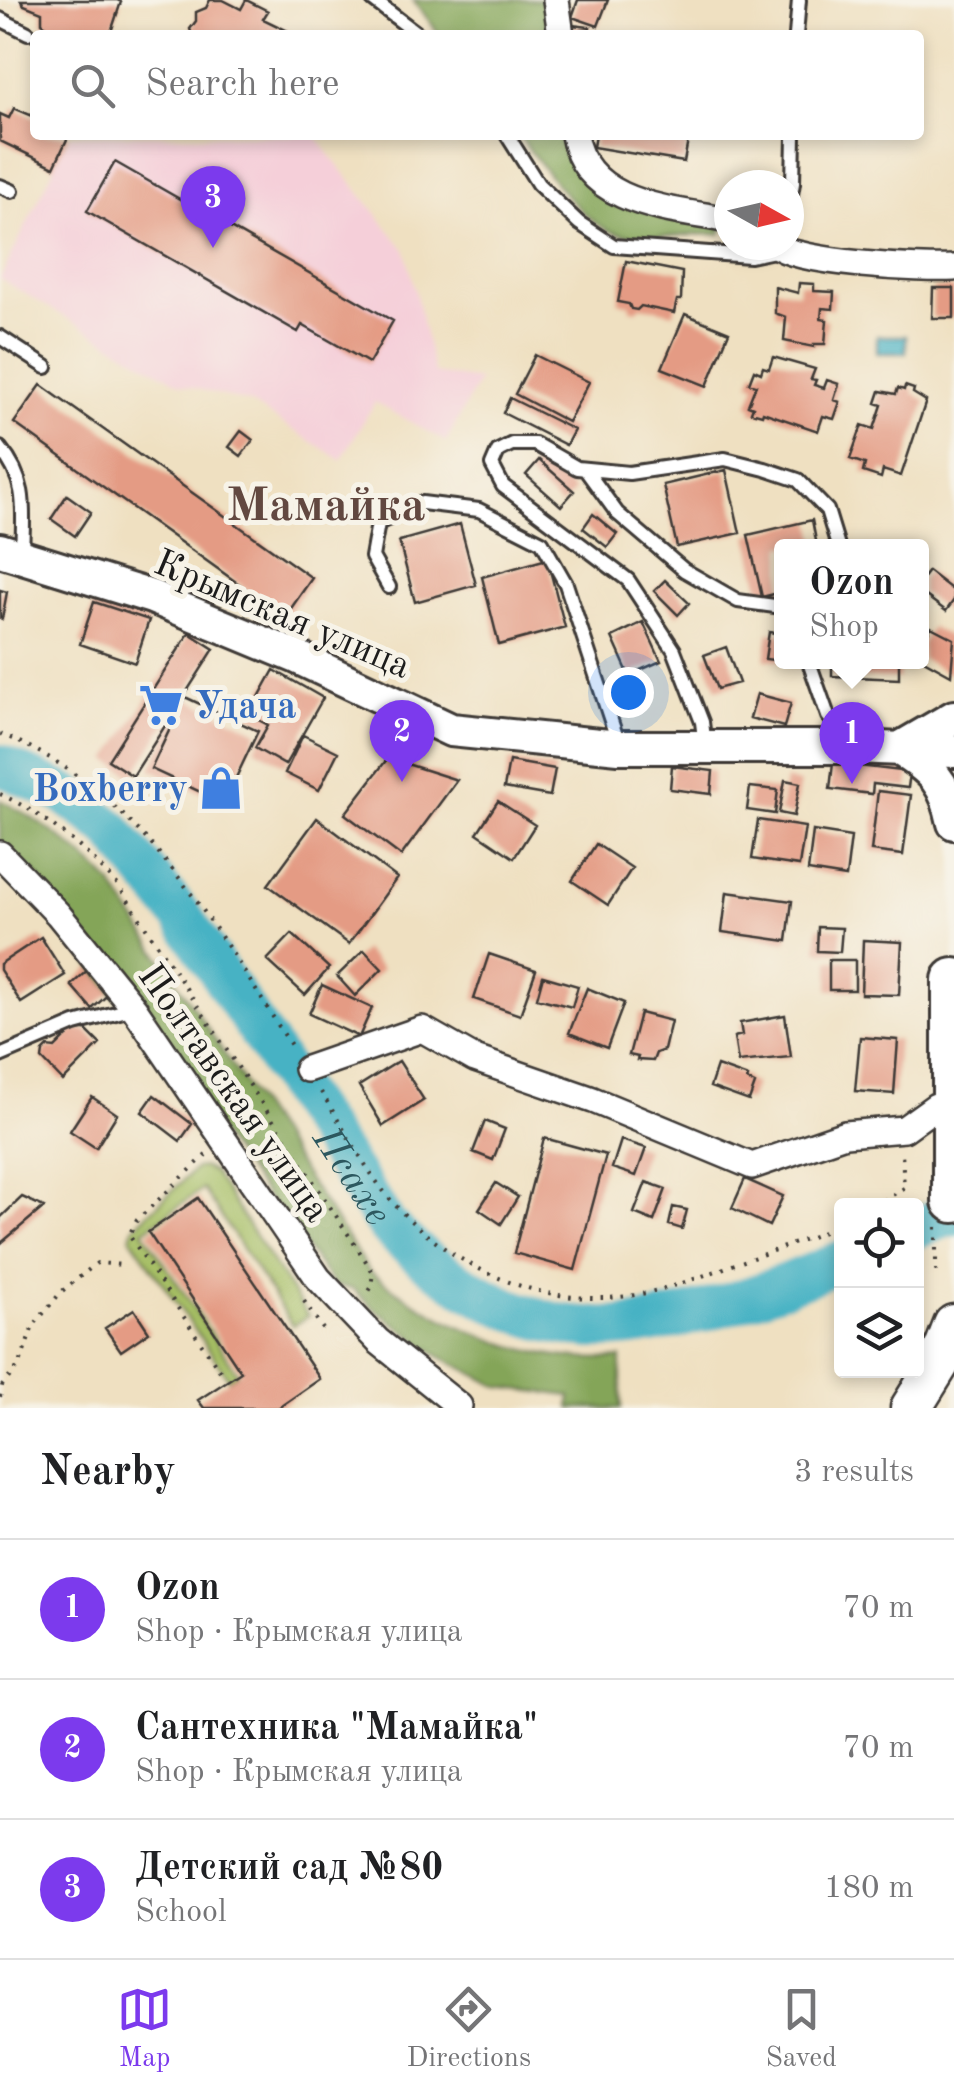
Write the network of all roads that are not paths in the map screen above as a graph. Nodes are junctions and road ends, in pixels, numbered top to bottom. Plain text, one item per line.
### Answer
1 (374, 0) edge
2 (556, 0) edge
3 (799, 0) edge
4 (0, 19) edge
5 (412, 30) edge
6 (559, 30) edge
7 (796, 30) edge
8 (28, 33) dead end
9 (511, 140) edge
10 (576, 140) edge
11 (794, 140) edge
12 (793, 170) edge
13 (714, 217) edge
14 (804, 251) edge
15 (714, 253) edge
16 (954, 268) edge
17 (0, 337) edge
18 (46, 367) dead end
19 (0, 448) edge
20 (585, 469) junction
21 (836, 539) edge
22 (11, 553) edge
23 (388, 587) dead end
24 (774, 607) edge
25 (811, 669) edge
26 (954, 717) edge
27 (619, 747) junction
28 (852, 747) junction
29 (705, 748) junction
30 (900, 749) junction
31 (954, 751) edge
32 (954, 822) edge
33 (0, 854) edge
34 (954, 980) edge
35 (134, 1008) junction
36 (0, 1056) edge
37 (954, 1062) edge
38 (306, 1069) road end
39 (954, 1100) edge
40 (953, 1178) edge
41 (954, 1325) edge
42 (459, 1406) edge
43 (911, 1408) edge

1 - 5 lane
2 - 6 street
3 - 7 lane
4 - 8 lane
9 - 15 lane
10 - 13 street
11 - 12 lane
14 - 16 street
17 - 18 lane
19 - 22 lane
20 - 21 lane
20 - 24 lane
20 - 29 lane
22 - 27 street, Крымская улица
23 - 27 lane
25 - 28 lane
26 - 30 street
27 - 29 street, Крымская улица
28 - 29 street, Крымская улица
28 - 30 street, Крымская улица
30 - 31 street, Крымская улица
30 - 32 street
33 - 35 street, Полтавская улица
34 - 37 highway
35 - 36 lane
35 - 42 street, Полтавская улица
37 - 39 highway
38 - 39 street, Полтавская улица
39 - 40 highway
41 - 43 main road

